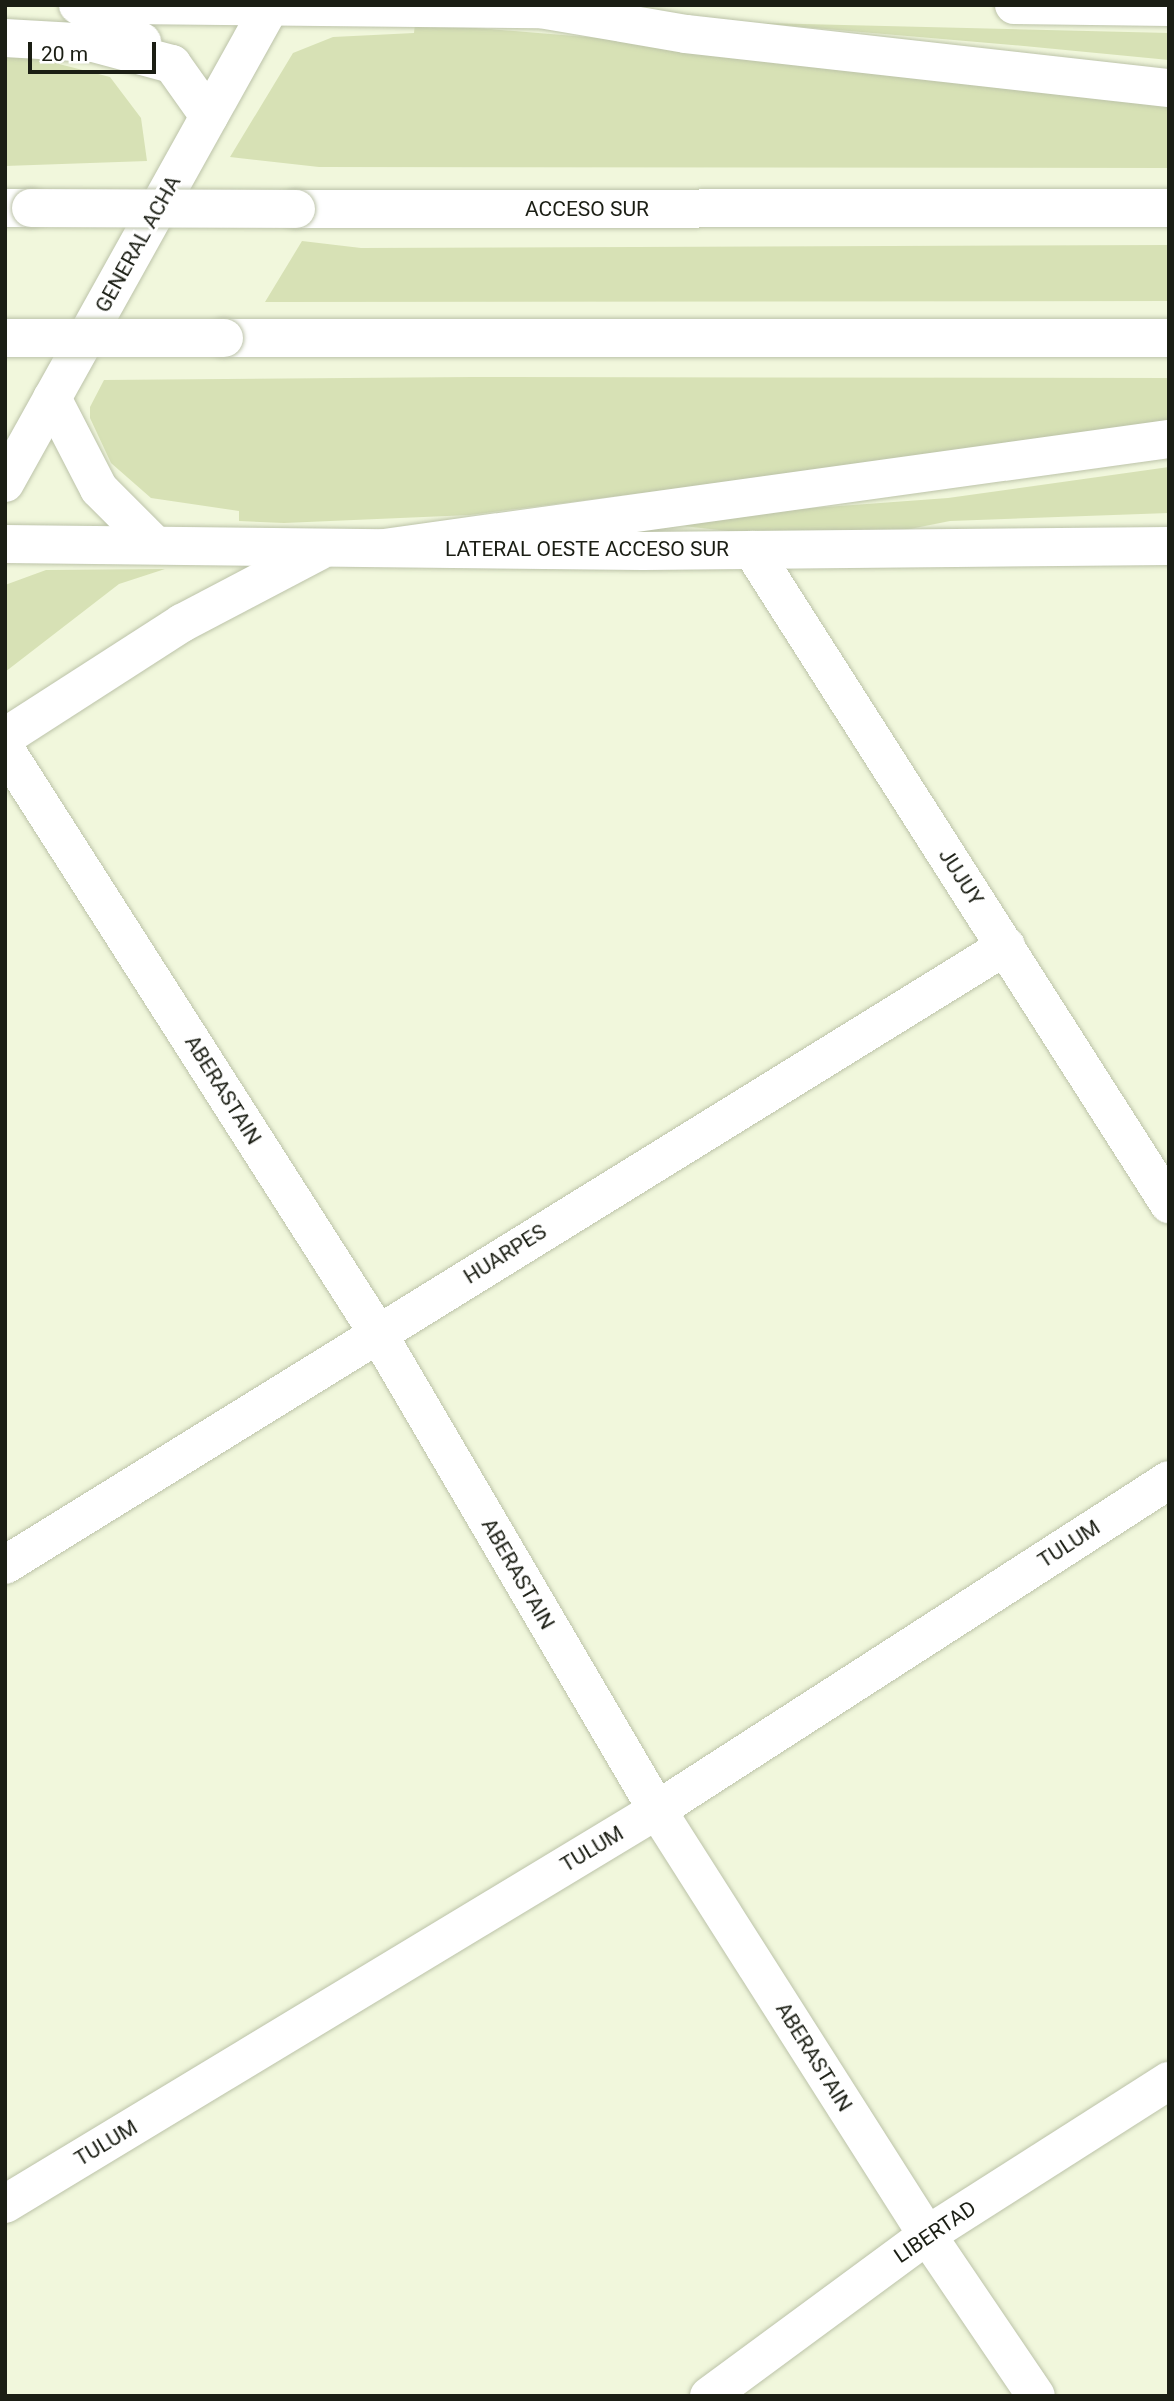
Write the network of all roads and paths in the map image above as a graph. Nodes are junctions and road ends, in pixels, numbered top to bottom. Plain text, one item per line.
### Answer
1 (78, 5) edge
2 (126, 5) edge
3 (629, 5) edge
4 (1014, 5) edge
5 (1108, 6) edge
6 (1169, 7) edge
7 (270, 8) edge
8 (518, 8) edge
9 (5, 38) edge
10 (172, 64) junction
11 (1169, 88) edge
12 (209, 116) junction
13 (18, 208) edge
14 (1169, 208) edge
15 (5, 338) edge
16 (1169, 338) edge
17 (52, 398) junction
18 (1169, 439) edge
19 (5, 483) edge
20 (5, 544) edge
21 (154, 544) junction
22 (1169, 545) edge
23 (325, 548) junction
24 (384, 548) junction
25 (752, 550) junction
26 (5, 737) edge
27 (5, 748) edge
28 (1006, 946) junction
29 (1169, 1204) edge
30 (377, 1332) junction
31 (1169, 1480) edge
32 (5, 1565) edge
33 (657, 1810) junction
34 (1169, 2081) edge
35 (5, 2204) edge
36 (927, 2235) junction
37 (709, 2396) edge
38 (1037, 2396) edge

1 - 10 main road
2 - 7 main road
3 - 8 main road
4 - 5 main road
5 - 6 main road
7 - 8 main road
7 - 12 main road, GENERAL ACHA
8 - 11 main road
9 - 10 main road
10 - 12 main road
12 - 17 main road, GENERAL ACHA
13 - 14 main road, ACCESO SUR, bridge
15 - 16 main road, bridge
17 - 19 main road, GENERAL ACHA
17 - 21 main road
18 - 24 main road
20 - 21 main road, LATERAL OESTE ACCESO SUR
21 - 23 main road, LATERAL OESTE ACCESO SUR
22 - 25 main road, LATERAL OESTE ACCESO SUR
23 - 24 main road, LATERAL OESTE ACCESO SUR
23 - 26 main road
24 - 25 main road, LATERAL OESTE ACCESO SUR
25 - 28 main road, JUJUY
27 - 30 main road, ABERASTAIN
28 - 29 main road, JUJUY
28 - 30 main road, HUARPES
30 - 32 main road, HUARPES
30 - 33 main road, ABERASTAIN
31 - 33 main road, TULUM
33 - 35 main road, TULUM
33 - 36 main road, ABERASTAIN
34 - 36 main road, LIBERTAD
36 - 37 main road, LIBERTAD
36 - 38 main road, ABERASTAIN

